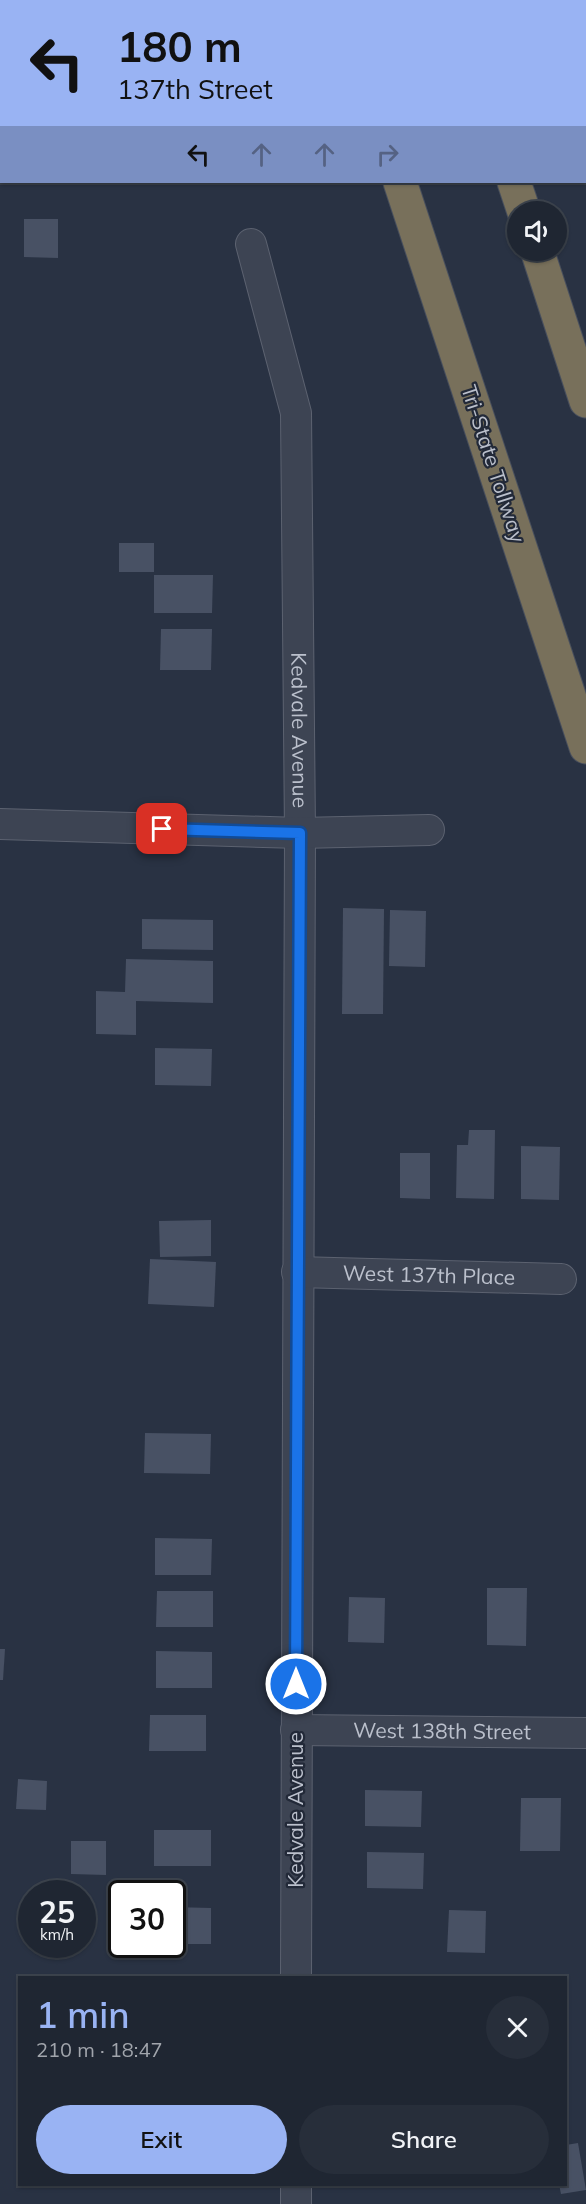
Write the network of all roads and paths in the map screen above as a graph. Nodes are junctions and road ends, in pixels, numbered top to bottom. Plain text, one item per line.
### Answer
1 (400, 183) edge
2 (514, 183) edge
3 (520, 201) edge
4 (251, 244) dead end
5 (541, 261) edge
6 (586, 401) edge
7 (586, 747) edge
8 (0, 824) edge
9 (429, 830) dead end
10 (300, 833) junction
11 (297, 1272) junction
12 (561, 1279) dead end
13 (296, 1730) junction
14 (586, 1733) edge
15 (296, 1976) edge
16 (296, 2186) edge
17 (296, 2204) edge

1 - 7 highway, Tri-State Tollway
2 - 3 highway
4 - 10 street, Kedvale Avenue
5 - 6 highway
8 - 10 street
9 - 10 street
10 - 11 street, Kedvale Avenue
11 - 12 street, West 137th Place
11 - 13 street, Kedvale Avenue
13 - 14 street, West 138th Street
13 - 15 street, Kedvale Avenue
16 - 17 street

